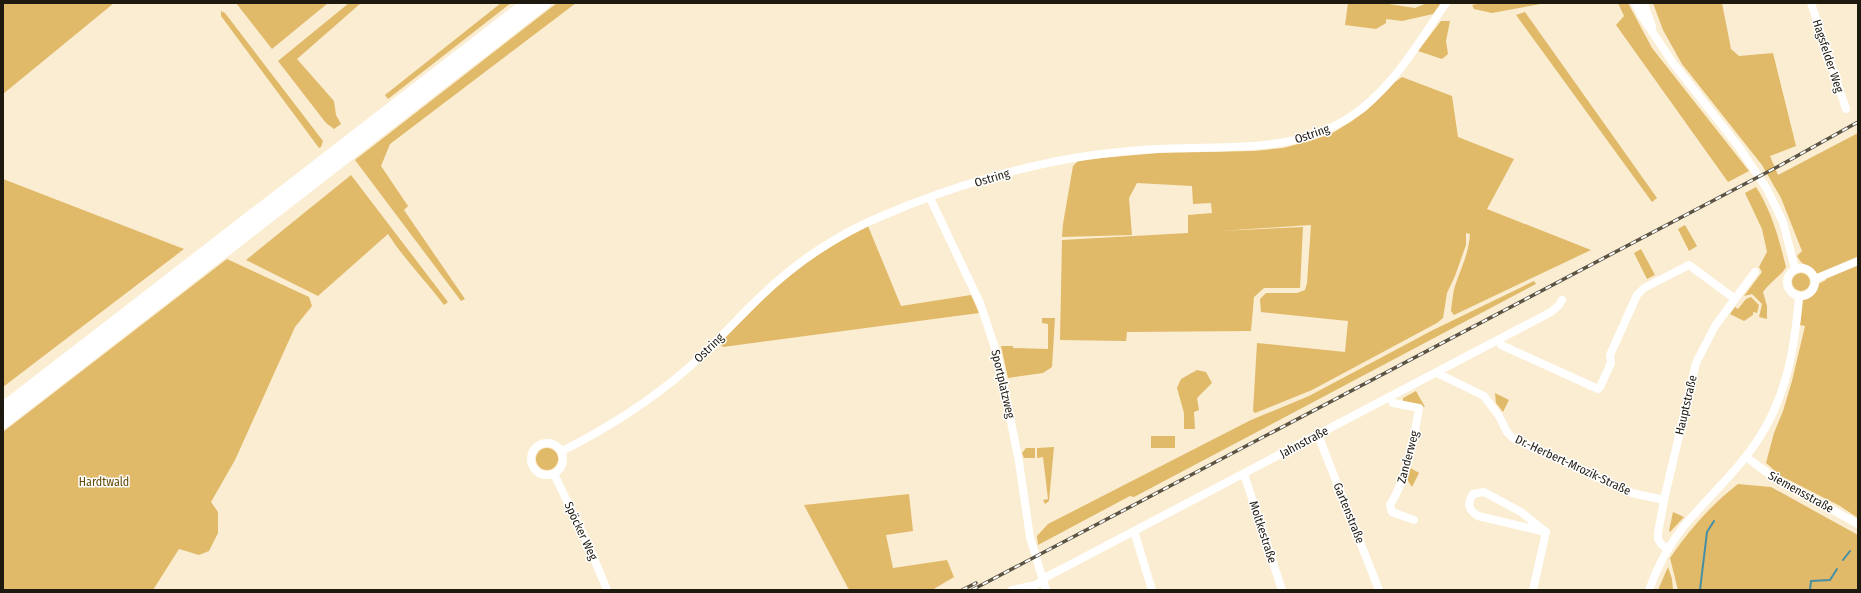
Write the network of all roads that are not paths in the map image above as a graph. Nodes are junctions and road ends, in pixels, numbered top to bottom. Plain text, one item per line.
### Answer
1 (527, 3) edge
2 (545, 3) edge
3 (1446, 3) edge
4 (1635, 3) edge
5 (1644, 3) edge
6 (1811, 3) edge
7 (1657, 39) junction
8 (1846, 109) dead end
9 (930, 198) junction
10 (1858, 261) edge
11 (1795, 269) junction
12 (1755, 272) dead end
13 (1814, 279) junction
14 (1799, 296) junction
15 (1735, 299) junction
16 (1562, 300) dead end
17 (1498, 340) junction
18 (1437, 373) junction
19 (1390, 397) junction
20 (3, 408) edge
21 (3, 423) edge
22 (1318, 435) junction
23 (562, 451) junction
24 (1746, 457) junction
25 (554, 474) junction
26 (1244, 474) junction
27 (1664, 500) junction
28 (1414, 520) dead end
29 (1858, 524) edge
30 (1134, 531) junction
31 (1546, 532) junction
32 (1668, 548) junction
33 (1043, 581) junction
34 (606, 590) edge
35 (1012, 590) edge
36 (1046, 590) edge
37 (1152, 590) edge
38 (1282, 590) edge
39 (1380, 590) edge
40 (1533, 590) edge
41 (1649, 590) edge

1 - 20 highway
2 - 21 highway
3 - 9 street, Ostring
4 - 7 street
5 - 7 street
6 - 8 street, Hagsfelder Weg
7 - 11 street
9 - 23 street, Ostring
9 - 33 street, Sportplatzweg
10 - 13 street
11 - 13 street
11 - 14 street
12 - 15 street, Hauptstraße
13 - 14 street
14 - 24 street
15 - 17 street
15 - 27 street, Hauptstraße
16 - 17 street, Jahnstraße
17 - 18 street, Jahnstraße
18 - 19 street, Jahnstraße
18 - 27 street, Dr.-Herbert-Mrozik-Straße
19 - 22 street, Jahnstraße
19 - 28 street, Zanderweg
22 - 26 street, Jahnstraße
22 - 39 street, Gartenstraße
23 - 25 street
23 - 25 street
24 - 29 street, Siemensstraße
24 - 32 street
25 - 34 street, Spöcker Weg
26 - 30 street, Jahnstraße
26 - 38 street, Moltkestraße
27 - 32 street, Hauptstraße
30 - 33 street, Jahnstraße
30 - 37 street
31 - 31 street
31 - 40 street
32 - 41 street
33 - 35 street, Jahnstraße
33 - 36 street, Sportplatzweg

